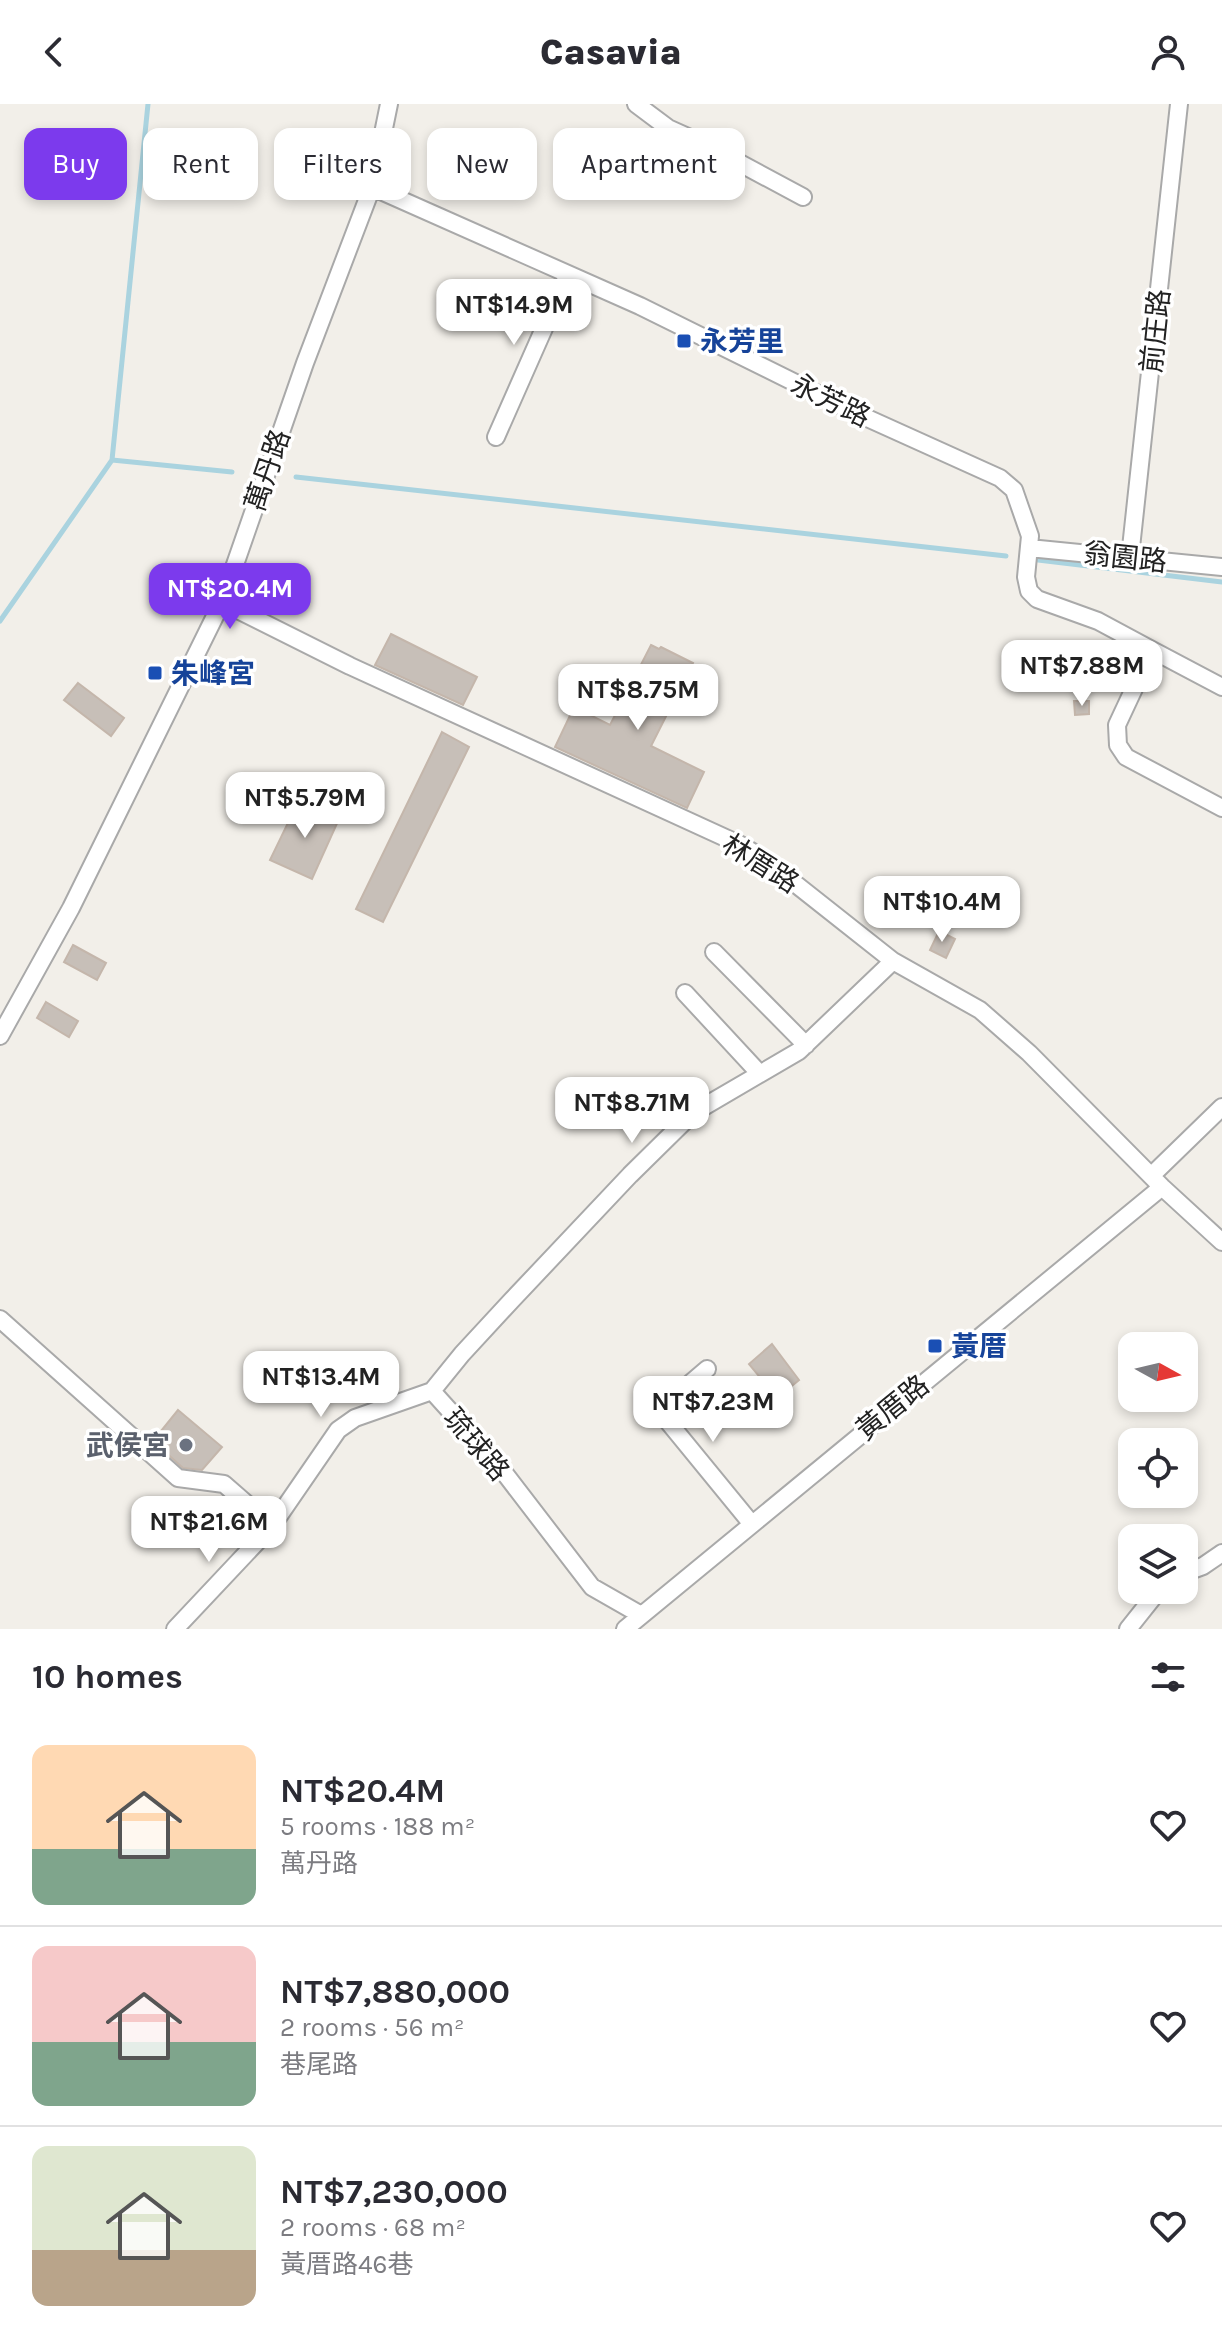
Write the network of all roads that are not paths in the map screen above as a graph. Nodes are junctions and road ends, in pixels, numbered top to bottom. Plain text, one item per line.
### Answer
1 (389, 104) edge
2 (636, 104) edge
3 (1179, 104) edge
4 (384, 128) edge
5 (803, 197) dead end
6 (367, 200) edge
7 (401, 200) edge
8 (568, 274) junction
9 (496, 437) dead end
10 (1029, 548) junction
11 (1130, 557) junction
12 (1222, 567) edge
13 (222, 602) junction
14 (1152, 650) junction
15 (1222, 687) edge
16 (1222, 808) edge
17 (714, 952) dead end
18 (893, 961) junction
19 (685, 993) dead end
20 (0, 1036) edge
21 (806, 1045) junction
22 (760, 1074) junction
23 (1222, 1107) edge
24 (1156, 1182) junction
25 (1222, 1242) edge
26 (0, 1319) edge
27 (707, 1369) dead end
28 (432, 1391) junction
29 (751, 1523) junction
30 (272, 1526) junction
31 (1222, 1553) edge
32 (1198, 1568) edge
33 (1148, 1604) edge
34 (641, 1615) junction
35 (175, 1629) edge
36 (625, 1629) edge
37 (1128, 1629) edge

1 - 4 street, 萬丹路
2 - 5 street
3 - 11 street, 前庄路
6 - 13 street, 萬丹路
7 - 8 street, 永芳路
8 - 9 street
8 - 10 street, 永芳路
10 - 11 street, 翁園路
10 - 14 street, 永芳路
11 - 12 street, 翁園路
13 - 18 street, 林厝路
13 - 20 street, 萬丹路
14 - 15 street
14 - 16 street
17 - 21 street
18 - 21 street
18 - 24 street, 林厝路
19 - 22 street
21 - 22 street
22 - 28 street
23 - 24 street, 黃厝路
24 - 25 street, 林厝路
24 - 29 street, 黃厝路
26 - 30 street
27 - 29 street
28 - 30 street, 琉球路
28 - 34 street, 琉球路
29 - 34 street, 黃厝路
30 - 35 street, 琉球路
31 - 32 street
33 - 37 street
34 - 36 street, 黃厝路

